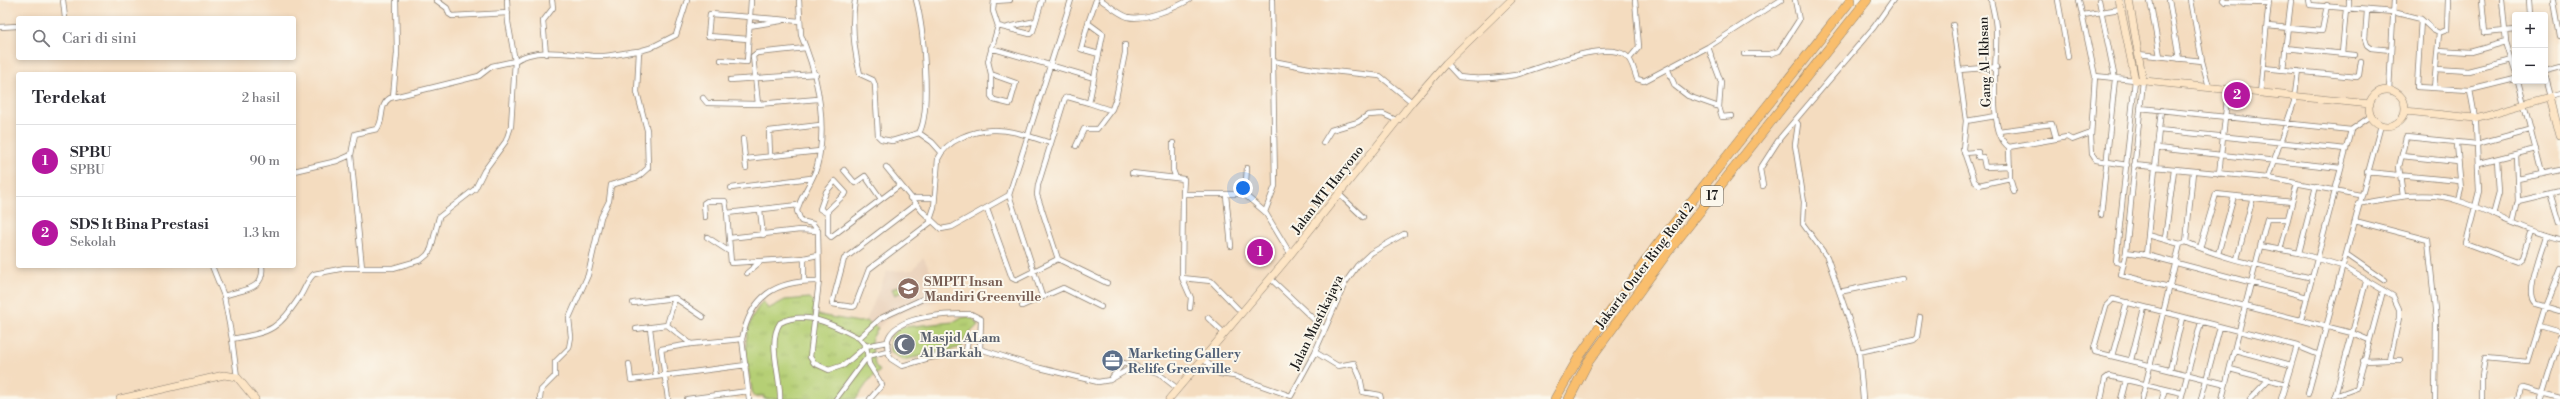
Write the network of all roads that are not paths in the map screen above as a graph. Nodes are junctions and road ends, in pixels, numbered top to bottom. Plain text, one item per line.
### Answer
1 (63, 0) edge
2 (396, 0) edge
3 (436, 0) edge
4 (507, 0) edge
5 (552, 0) edge
6 (686, 0) edge
7 (751, 0) edge
8 (799, 0) edge
9 (855, 0) edge
10 (916, 0) edge
11 (1010, 0) edge
12 (1042, 0) edge
13 (1071, 0) edge
14 (1096, 0) edge
15 (1101, 0) edge
16 (1189, 0) edge
17 (1272, 0) edge
18 (1511, 0) edge
19 (1635, 0) edge
20 (1781, 0) edge
21 (1795, 0) edge
22 (1852, 0) edge
23 (1867, 0) edge
24 (1893, 0) edge
25 (1991, 0) edge
26 (2058, 0) edge
27 (2079, 0) edge
28 (2099, 0) edge
29 (2120, 0) edge
30 (2129, 0) edge
31 (2150, 0) edge
32 (2169, 0) edge
33 (2191, 0) edge
34 (2223, 0) edge
35 (2291, 0) edge
36 (2309, 0) edge
37 (2349, 0) edge
38 (2394, 0) edge
39 (2448, 0) edge
40 (2482, 0) edge
41 (2502, 0) edge
42 (2529, 0) edge
43 (2554, 0) edge
44 (994, 1) edge
45 (2269, 1) edge
46 (2327, 6) junction
47 (2120, 9) junction
48 (2347, 9) junction
49 (2368, 11) junction
50 (2101, 12) junction
51 (2393, 12) junction
52 (2530, 12) edge
53 (508, 13) junction
54 (2083, 15) junction
55 (65, 16) edge
56 (750, 17) junction
57 (2421, 19) junction
58 (788, 20) junction
59 (800, 21) junction
60 (1036, 21) junction
61 (1088, 23) junction
62 (1953, 25) dead end
63 (16, 26) edge
64 (749, 26) junction
65 (998, 26) junction
66 (2267, 26) junction
67 (0, 27) edge
68 (2286, 27) junction
69 (1006, 28) junction
70 (2512, 31) edge
71 (2439, 33) junction
72 (2504, 33) junction
73 (2560, 36) edge
74 (748, 40) junction
75 (2506, 42) junction
76 (1125, 46) dead end
77 (1708, 47) junction
78 (806, 48) junction
79 (991, 48) junction
80 (2285, 48) junction
81 (2391, 50) junction
82 (2438, 50) junction
83 (639, 51) junction
84 (2342, 53) junction
85 (546, 54) junction
86 (1099, 54) junction
87 (1744, 54) dead end
88 (2138, 54) junction
89 (2355, 55) dead end
90 (2160, 56) junction
91 (2068, 57) dead end
92 (1629, 58) junction
93 (2179, 59) junction
94 (721, 60) dead end
95 (2512, 60) joint
96 (515, 61) junction
97 (1273, 61) junction
98 (2202, 61) junction
99 (2361, 61) dead end
100 (1446, 63) junction
101 (1050, 66) junction
102 (1997, 67) junction
103 (2560, 67) edge
104 (2263, 68) junction
105 (2437, 69) junction
106 (1668, 70) junction
107 (1960, 70) junction
108 (2283, 70) junction
109 (2548, 70) edge
110 (2298, 71) junction
111 (816, 74) junction
112 (991, 74) junction
113 (2095, 76) junction
114 (1094, 78) junction
115 (2115, 79) junction
116 (730, 80) dead end
117 (756, 80) junction
118 (2135, 80) junction
119 (2512, 80) edge
120 (2143, 81) junction
121 (2519, 84) edge
122 (2547, 84) edge
123 (2209, 87) junction
124 (2434, 88) junction
125 (2228, 90) junction
126 (2389, 90) junction
127 (2470, 90) junction
128 (2260, 94) junction
129 (2560, 94) edge
130 (393, 97) junction
131 (2550, 97) junction
132 (703, 98) dead end
133 (2295, 98) junction
134 (818, 99) junction
135 (1412, 102) junction
136 (1088, 103) junction
137 (758, 104) junction
138 (2370, 104) junction
139 (2524, 104) junction
140 (1719, 107) junction
141 (2140, 108) junction
142 (1110, 110) junction
143 (2161, 110) junction
144 (2405, 111) junction
145 (1732, 116) dead end
146 (1996, 116) junction
147 (2371, 116) junction
148 (2226, 118) junction
149 (2475, 118) junction
150 (1396, 120) junction
151 (1795, 120) junction
152 (1966, 121) junction
153 (2286, 123) junction
154 (820, 125) junction
155 (2381, 125) junction
156 (2532, 129) junction
157 (2159, 130) junction
158 (2351, 130) junction
159 (1999, 131) junction
160 (2091, 132) junction
161 (919, 133) junction
162 (1026, 136) junction
163 (2560, 136) edge
164 (2223, 137) junction
165 (743, 139) dead end
166 (2056, 139) junction
167 (2280, 142) junction
168 (1051, 143) junction
169 (1173, 143) dead end
170 (1323, 143) dead end
171 (2457, 144) junction
172 (2477, 144) junction
173 (1076, 146) dead end
174 (2009, 146) junction
175 (2157, 148) junction
176 (2536, 149) junction
177 (2346, 150) junction
178 (820, 151) junction
179 (941, 152) junction
180 (1964, 153) junction
181 (2516, 154) junction
182 (351, 155) junction
183 (770, 155) junction
184 (2221, 155) junction
185 (2402, 156) junction
186 (746, 159) junction
187 (2497, 159) junction
188 (2274, 160) junction
189 (2106, 162) junction
190 (2458, 162) junction
191 (2479, 163) junction
192 (2127, 165) junction
193 (2134, 165) junction
194 (2010, 166) junction
195 (886, 167) dead end
196 (2155, 167) junction
197 (746, 168) dead end
198 (1247, 168) dead end
199 (2341, 168) junction
200 (844, 170) dead end
201 (2174, 170) junction
202 (2560, 170) edge
203 (296, 171) edge
204 (2193, 172) junction
205 (2367, 172) junction
206 (1132, 173) dead end
207 (2219, 174) junction
208 (2542, 174) junction
209 (2400, 176) junction
210 (811, 178) junction
211 (1176, 178) junction
212 (2010, 178) junction
213 (2268, 178) junction
214 (2518, 179) junction
215 (2460, 181) junction
216 (2297, 183) junction
217 (900, 185) junction
218 (1764, 186) dead end
219 (2316, 186) junction
220 (731, 188) dead end
221 (2336, 190) junction
222 (2560, 191) edge
223 (2014, 192) dead end
224 (2551, 193) junction
225 (1183, 194) junction
226 (1339, 194) junction
227 (1009, 195) junction
228 (1226, 195) junction
229 (1245, 195) junction
230 (2360, 195) junction
231 (2234, 196) junction
232 (2403, 196) junction
233 (2253, 197) junction
234 (910, 198) junction
235 (934, 198) junction
236 (881, 199) junction
237 (2458, 201) junction
238 (2518, 201) junction
239 (2292, 202) junction
240 (916, 204) junction
241 (2358, 204) junction
242 (798, 205) junction
243 (2476, 208) junction
244 (987, 209) junction
245 (760, 210) junction
246 (1265, 212) junction
247 (727, 213) junction
248 (828, 214) junction
249 (2101, 215) dead end
250 (2493, 215) junction
251 (706, 217) dead end
252 (1363, 217) dead end
253 (2288, 219) junction
254 (801, 221) junction
255 (930, 221) junction
256 (2355, 221) junction
257 (2560, 222) edge
258 (2513, 223) junction
259 (800, 230) junction
260 (2531, 230) junction
261 (818, 231) junction
262 (1404, 234) dead end
263 (763, 235) junction
264 (2148, 235) junction
265 (2546, 236) junction
266 (707, 237) dead end
267 (729, 238) junction
268 (2164, 239) junction
269 (2560, 239) edge
270 (2186, 242) junction
271 (2180, 244) junction
272 (1231, 246) dead end
273 (2260, 246) junction
274 (2200, 248) junction
275 (2280, 250) junction
276 (730, 252) junction
277 (2126, 252) junction
278 (2299, 253) junction
279 (2218, 254) junction
280 (2346, 254) junction
281 (818, 255) junction
282 (1291, 255) junction
283 (2146, 255) junction
284 (804, 258) junction
285 (1058, 259) junction
286 (2237, 259) junction
287 (2319, 259) junction
288 (760, 262) junction
289 (2124, 263) junction
290 (2176, 264) junction
291 (2255, 264) junction
292 (2342, 266) junction
293 (213, 268) edge
294 (262, 268) edge
295 (362, 268) junction
296 (2560, 269) edge
297 (1035, 271) junction
298 (747, 273) dead end
299 (1182, 278) junction
300 (2312, 278) junction
301 (1271, 279) junction
302 (1902, 279) dead end
303 (804, 281) junction
304 (819, 281) junction
305 (2385, 281) dead end
306 (2366, 282) junction
307 (1107, 283) dead end
308 (2251, 283) junction
309 (2170, 287) junction
310 (2383, 291) junction
311 (1838, 292) junction
312 (224, 296) junction
313 (1042, 296) junction
314 (927, 297) dead end
315 (2307, 297) junction
316 (675, 298) junction
317 (2127, 302) junction
318 (633, 303) dead end
319 (1022, 306) dead end
320 (2245, 306) junction
321 (1100, 307) dead end
322 (2545, 307) junction
323 (1190, 308) dead end
324 (2144, 308) junction
325 (2560, 311) edge
326 (1242, 313) junction
327 (2163, 313) junction
328 (1920, 316) dead end
329 (704, 317) dead end
330 (1208, 318) dead end
331 (2182, 318) junction
332 (814, 320) junction
333 (2301, 320) junction
334 (2201, 322) junction
335 (668, 325) junction
336 (2540, 326) junction
337 (2220, 327) junction
338 (2328, 327) junction
339 (650, 328) junction
340 (636, 329) dead end
341 (1324, 329) junction
342 (2240, 331) junction
343 (2560, 332) edge
344 (1224, 333) junction
345 (2352, 333) junction
346 (980, 335) junction
347 (859, 338) junction
348 (2560, 338) edge
349 (232, 339) junction
350 (742, 339) junction
351 (2368, 340) junction
352 (887, 342) junction
353 (691, 344) junction
354 (866, 346) junction
355 (2297, 346) junction
356 (980, 349) junction
357 (2235, 350) junction
358 (887, 351) junction
359 (966, 351) junction
360 (1315, 352) junction
361 (1859, 352) junction
362 (2319, 355) junction
363 (868, 356) junction
364 (2112, 356) junction
365 (1203, 359) junction
366 (2131, 360) junction
367 (2390, 360) junction
368 (2400, 360) dead end
369 (2363, 361) junction
370 (629, 364) dead end
371 (746, 365) junction
372 (2150, 365) junction
373 (2291, 365) junction
374 (1137, 367) junction
375 (2170, 370) junction
376 (2230, 370) junction
377 (2187, 374) junction
378 (664, 376) junction
379 (237, 377) junction
380 (656, 377) junction
381 (2206, 379) junction
382 (2269, 379) junction
383 (1109, 380) junction
384 (2126, 380) junction
385 (2226, 384) junction
386 (2286, 384) junction
387 (2146, 385) junction
388 (1178, 389) junction
389 (2164, 389) junction
390 (748, 391) junction
391 (2182, 393) junction
392 (2543, 393) junction
393 (2308, 394) dead end
394 (1289, 397) edge
395 (124, 398) edge
396 (2560, 398) edge
397 (255, 399) edge
398 (540, 399) edge
399 (668, 399) edge
400 (687, 399) edge
401 (698, 399) edge
402 (749, 399) edge
403 (780, 399) edge
404 (836, 399) edge
405 (870, 399) edge
406 (1169, 399) edge
407 (1381, 399) edge
408 (1555, 399) edge
409 (1569, 399) edge
410 (1864, 399) edge
411 (2101, 399) edge
412 (2121, 399) edge
413 (2142, 399) edge
414 (2162, 399) edge
415 (2181, 399) edge
416 (2201, 399) edge
417 (2222, 399) edge
418 (2250, 399) edge
419 (2281, 399) edge
420 (2435, 399) edge
421 (2482, 399) edge
422 (2517, 399) edge
423 (2541, 399) edge

1 - 55 street
2 - 130 street
3 - 53 street
4 - 53 street
5 - 85 street
6 - 83 street
7 - 56 street
8 - 59 street
9 - 161 street
10 - 161 street
11 - 44 street
12 - 60 street
13 - 101 street
14 - 61 street
15 - 16 street
17 - 97 street
18 - 100 street, Jalan MT Haryono
19 - 92 street
20 - 77 street
21 - 87 street
22 - 408 highway, Jakarta Outer Ring Road 2 / 17
23 - 409 highway, Jakarta Outer Ring Road 2 / 17
24 - 151 street
25 - 102 street, Gang Al-Ikhsan
26 - 91 street
27 - 54 street
28 - 50 street
29 - 47 street
30 - 88 street
31 - 90 street
32 - 93 street
33 - 98 street
34 - 45 street
35 - 68 street
36 - 46 street
37 - 48 street
38 - 51 street
39 - 71 street
40 - 72 street
41 - 72 street
42 - 52 street
43 - 73 street
44 - 65 street
45 - 66 street
46 - 48 street
46 - 68 street
47 - 50 street
47 - 118 street
48 - 49 street
48 - 84 street
49 - 51 street
49 - 81 street
50 - 54 street
50 - 115 street
51 - 57 street
51 - 81 street
53 - 96 street
54 - 113 street
56 - 58 street
56 - 64 street
56 - 74 street
57 - 71 street
57 - 124 street
58 - 59 street
58 - 64 street
59 - 78 street
60 - 69 street
60 - 69 street
61 - 86 street
61 - 86 street
62 - 107 street
63 - 67 street
64 - 74 street
65 - 69 street
65 - 79 street
66 - 68 street
66 - 104 street
68 - 80 street
70 - 72 street
71 - 82 street
72 - 75 street
74 - 94 street
75 - 82 street
75 - 95 street
76 - 142 street
77 - 106 street
77 - 140 street
78 - 111 street
78 - 117 street
79 - 101 street
79 - 112 street
80 - 84 street
80 - 108 street
81 - 126 street
82 - 105 street
83 - 85 street
83 - 398 street
84 - 89 street
85 - 96 street
86 - 114 street
88 - 90 street
88 - 120 street
90 - 93 street
92 - 100 street
92 - 106 street
93 - 98 street
95 - 105 street
96 - 130 street
96 - 295 street
97 - 135 street
97 - 246 street
98 - 123 street
99 - 110 street
100 - 135 street, Jalan MT Haryono
101 - 114 street
101 - 162 street
102 - 107 street
102 - 146 street, Gang Al-Ikhsan
103 - 109 street
104 - 108 street
104 - 128 street
105 - 124 street
106 - 140 street
107 - 152 street
108 - 110 street
110 - 133 street
111 - 117 street
111 - 134 street
112 - 112 street
113 - 115 street
113 - 160 street
114 - 136 street
115 - 118 street
115 - 189 street
116 - 117 street
117 - 137 street
118 - 120 street
118 - 192 street
119 - 127 street
120 - 123 street
120 - 141 street
121 - 139 street
122 - 131 street
123 - 125 street
124 - 127 street
125 - 128 street
125 - 148 street
126 - 138 street
126 - 144 street
127 - 149 street
128 - 133 street
129 - 131 street
130 - 182 street
131 - 139 street
131 - 163 street
132 - 137 street
133 - 138 street
133 - 153 street
134 - 137 street
134 - 154 street
135 - 150 street, Jalan MT Haryono
136 - 142 street
136 - 168 street
138 - 147 street
139 - 149 street
139 - 156 street
140 - 145 street
141 - 143 street
141 - 193 street
142 - 173 street
143 - 148 street
143 - 157 street
144 - 149 street
144 - 155 street
146 - 152 street
146 - 159 street, Gang Al-Ikhsan
147 - 155 street
147 - 158 street
148 - 153 street
148 - 164 street
149 - 172 street
150 - 170 street
150 - 226 street, Jalan MT Haryono
151 - 218 street
151 - 311 street
152 - 180 street
153 - 158 street
153 - 167 street
154 - 178 street
154 - 183 street
155 - 205 street
156 - 172 street
156 - 176 street
157 - 164 street
157 - 175 street
158 - 177 street
159 - 166 street
159 - 174 street, Gang Al-Ikhsan
160 - 166 street
160 - 189 street
161 - 179 street
162 - 168 street
162 - 179 street
162 - 227 street
164 - 167 street
164 - 184 street
165 - 186 street
166 - 174 street
167 - 177 street
167 - 188 street
168 - 285 street
169 - 211 street
171 - 172 street
171 - 185 street
171 - 190 street
172 - 191 street
174 - 194 street
175 - 184 street
175 - 196 street
176 - 181 street
176 - 208 street
177 - 199 street
178 - 183 street
178 - 210 street
179 - 235 street
180 - 194 street
180 - 212 street
181 - 187 street
181 - 214 street
182 - 203 street
182 - 295 street
183 - 186 street
184 - 188 street
184 - 207 street
185 - 190 street
185 - 209 street
186 - 197 street
187 - 191 street
187 - 250 street
188 - 199 street
188 - 213 street
189 - 192 street
189 - 249 street
190 - 215 street
191 - 243 street
192 - 289 street
193 - 196 street
193 - 277 street
194 - 212 street
195 - 217 street
196 - 201 street
196 - 264 street
198 - 229 street
199 - 221 street
200 - 236 street
201 - 204 street
201 - 268 street
202 - 208 street
204 - 207 street
204 - 270 street
205 - 209 street
205 - 230 street
206 - 211 street
207 - 213 street
208 - 214 street
209 - 215 street
209 - 232 street
210 - 220 street
210 - 242 street
211 - 225 street
212 - 223 street
213 - 216 street
214 - 238 street
215 - 237 street
216 - 219 street
216 - 239 street
217 - 234 street
217 - 236 street
219 - 221 street
219 - 278 street
221 - 230 street
221 - 287 street
222 - 224 street
224 - 238 street
224 - 257 street
225 - 228 street
225 - 299 street
226 - 252 street
226 - 282 street, Jalan MT Haryono
227 - 244 street
227 - 297 street
228 - 229 street
228 - 272 street
229 - 246 street
230 - 241 street
231 - 233 street
231 - 274 street
231 - 279 street
232 - 237 street
232 - 241 street
233 - 239 street
233 - 286 street
234 - 235 street
234 - 240 street
235 - 255 street
236 - 248 street
237 - 243 street
238 - 258 street
239 - 253 street
240 - 255 street
240 - 255 street
241 - 256 street
242 - 245 street
242 - 254 street
243 - 250 street
243 - 260 street
244 - 255 street
244 - 297 street
245 - 247 street
245 - 263 street
246 - 282 street
247 - 251 street
247 - 267 street
248 - 248 street
250 - 258 street
253 - 273 street
253 - 275 street
254 - 259 street
254 - 261 street
256 - 280 street
256 - 420 street
258 - 260 street
259 - 261 street
259 - 263 street
260 - 265 street
261 - 281 street
262 - 341 street, Jalan Mustikajaya
263 - 267 street
264 - 268 street
264 - 283 street
265 - 269 street
265 - 322 street
266 - 276 street
267 - 276 street
268 - 271 street
270 - 271 street
270 - 274 street
271 - 290 street
273 - 275 street
273 - 291 street
274 - 279 street
275 - 278 street
276 - 288 street
277 - 283 street
277 - 289 street
278 - 287 street
279 - 286 street
280 - 292 street
280 - 305 street
281 - 284 street
281 - 304 street
282 - 301 street, Jalan MT Haryono
283 - 290 street
284 - 288 street
284 - 303 street
285 - 297 street
285 - 307 street
286 - 291 street
287 - 292 street
287 - 300 street
288 - 298 street
289 - 309 street
290 - 308 street
290 - 309 street
291 - 300 street
291 - 308 street
292 - 306 street
292 - 338 street
293 - 312 street
294 - 312 street
295 - 349 street
296 - 322 street
297 - 313 street
299 - 323 street
299 - 326 street
300 - 315 street
301 - 326 street, Jalan MT Haryono
301 - 341 street
302 - 311 street
303 - 304 street
303 - 350 street
304 - 332 street
306 - 310 street
306 - 345 street
308 - 315 street
308 - 320 street
309 - 320 street
309 - 327 street
310 - 351 street
310 - 367 street
311 - 361 street
312 - 349 street
313 - 319 street
313 - 321 street
314 - 347 street
315 - 333 street
316 - 318 street
316 - 329 street
316 - 335 street
317 - 324 street
317 - 364 street
317 - 364 street
320 - 333 street
320 - 342 street
322 - 325 street
322 - 336 street
324 - 327 street
324 - 366 street
326 - 344 street, Jalan MT Haryono
327 - 331 street
327 - 372 street
328 - 361 street
330 - 344 street
331 - 334 street
331 - 375 street
332 - 347 street
332 - 354 street
332 - 403 street
333 - 338 street
334 - 337 street
334 - 377 street
335 - 339 street
335 - 353 street
336 - 343 street
336 - 421 street
337 - 342 street
337 - 381 street
338 - 345 street
338 - 362 street
339 - 340 street
339 - 380 street
341 - 360 street, Jalan Mustikajaya
342 - 355 street
342 - 357 street
344 - 365 street, Jalan MT Haryono
345 - 351 street
345 - 369 street
346 - 352 street
346 - 356 street
346 - 359 street
347 - 354 street
348 - 392 street
349 - 379 street
350 - 353 street
350 - 371 street
351 - 369 street
352 - 354 street
352 - 358 street
353 - 378 street
354 - 363 street
355 - 362 street
355 - 373 street
356 - 359 street
356 - 383 street
357 - 373 street
357 - 376 street
358 - 359 street
358 - 363 street
360 - 394 street, Jalan Mustikajaya
360 - 407 street
361 - 410 street
362 - 393 street
363 - 404 street
363 - 405 street
364 - 366 street
365 - 388 street, Jalan MT Haryono
365 - 394 street
366 - 372 street
367 - 368 street
367 - 369 street
370 - 380 street
371 - 378 street
371 - 390 street
372 - 375 street
372 - 387 street
373 - 386 street
374 - 383 street
374 - 383 street
374 - 388 street
375 - 377 street
376 - 382 street
376 - 385 street
377 - 381 street
377 - 391 street
378 - 380 street
378 - 399 street
379 - 395 street
379 - 397 street
381 - 385 street
381 - 416 street
382 - 386 street
382 - 418 street
384 - 387 street
384 - 411 street
384 - 412 street
385 - 417 street
386 - 419 street
387 - 389 street
387 - 413 street
388 - 406 street, Jalan MT Haryono
389 - 391 street
389 - 414 street
390 - 401 street
390 - 402 street
391 - 415 street
392 - 396 street
392 - 422 street
392 - 423 street
400 - 401 street

